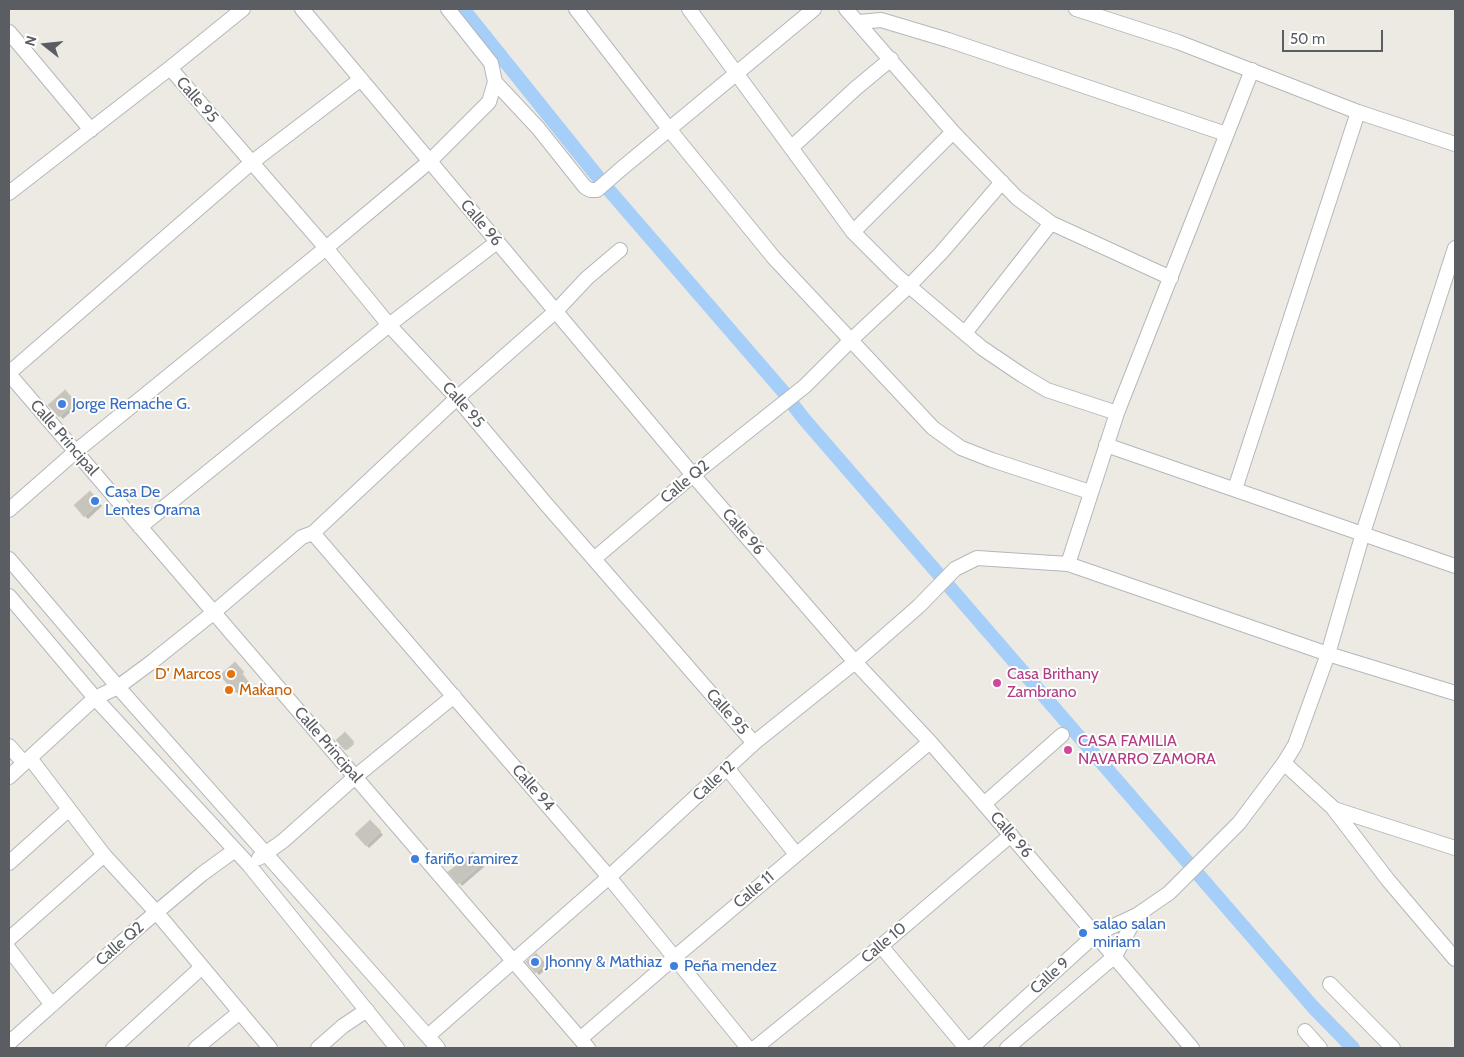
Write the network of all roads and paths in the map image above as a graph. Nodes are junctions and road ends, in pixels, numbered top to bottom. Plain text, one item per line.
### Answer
1 (243, 9) edge
2 (302, 9) edge
3 (448, 9) edge
4 (576, 9) edge
5 (689, 9) edge
6 (814, 9) edge
7 (846, 9) edge
8 (1076, 9) edge
9 (859, 22) junction
10 (9, 32) edge
11 (891, 58) junction
12 (170, 68) junction
13 (1252, 70) junction
14 (737, 74) junction
15 (361, 80) junction
16 (495, 82) junction
17 (1358, 112) junction
18 (669, 129) junction
19 (91, 130) junction
20 (954, 132) junction
21 (1226, 134) junction
22 (1455, 144) edge
23 (792, 148) junction
24 (430, 162) junction
25 (251, 163) junction
26 (1002, 182) junction
27 (9, 193) edge
28 (1051, 223) junction
29 (853, 232) junction
30 (497, 242) junction
31 (326, 248) junction
32 (1455, 248) edge
33 (620, 250) dead end
34 (1171, 278) junction
35 (909, 286) junction
36 (556, 312) junction
37 (389, 325) junction
38 (965, 334) junction
39 (850, 340) junction
40 (9, 374) edge
41 (457, 398) junction
42 (1118, 413) junction
43 (1106, 445) junction
44 (76, 452) junction
45 (693, 475) junction
46 (1235, 489) junction
47 (1090, 492) junction
48 (9, 510) edge
49 (140, 527) junction
50 (313, 533) junction
51 (1364, 533) junction
52 (595, 558) junction
53 (9, 559) edge
54 (1068, 564) junction
55 (1455, 566) edge
56 (9, 596) edge
57 (213, 613) junction
58 (1328, 654) junction
59 (855, 662) junction
60 (118, 688) junction
61 (1455, 693) edge
62 (454, 696) junction
63 (96, 698) junction
64 (1062, 735) dead end
65 (930, 742) junction
66 (754, 743) junction
67 (9, 746) edge
68 (27, 760) junction
69 (1284, 763) junction
70 (727, 768) junction
71 (9, 777) edge
72 (355, 777) junction
73 (984, 804) junction
74 (69, 809) junction
75 (1334, 809) junction
76 (1011, 835) junction
77 (1455, 848) edge
78 (236, 850) junction
79 (104, 854) junction
80 (265, 854) junction
81 (796, 854) junction
82 (9, 863) edge
83 (250, 865) junction
84 (609, 877) junction
85 (156, 913) junction
86 (1137, 915) junction
87 (1096, 934) junction
88 (9, 939) edge
89 (881, 946) junction
90 (9, 949) edge
91 (675, 956) junction
92 (1115, 956) junction
93 (1455, 959) edge
94 (513, 961) junction
95 (202, 967) junction
96 (1330, 984) dead end
97 (52, 1005) junction
98 (367, 1010) junction
99 (240, 1012) junction
100 (1305, 1031) dead end
101 (428, 1036) junction
102 (9, 1043) edge
103 (584, 1044) edge
104 (114, 1048) edge
105 (196, 1048) edge
106 (270, 1048) edge
107 (318, 1048) edge
108 (397, 1048) edge
109 (438, 1048) edge
110 (748, 1048) edge
111 (755, 1048) edge
112 (966, 1048) edge
113 (971, 1048) edge
114 (1007, 1048) edge
115 (1192, 1048) edge
116 (1320, 1048) edge
117 (1393, 1048) edge

1 - 12 street
2 - 15 street, Calle 96
3 - 16 street
4 - 18 street
5 - 14 street
6 - 14 street
7 - 9 street
8 - 13 street
9 - 11 street
9 - 21 street
10 - 19 street
11 - 20 street
11 - 23 street
12 - 19 street
12 - 25 street, Calle 95
13 - 17 street
13 - 21 street
14 - 18 street
14 - 23 street
15 - 24 street, Calle 96
15 - 25 street
16 - 18 street
16 - 24 street
17 - 22 street
17 - 46 street
18 - 39 street
19 - 27 street
20 - 26 street
20 - 29 street
21 - 34 street
23 - 29 street
24 - 30 street, Calle 96
24 - 31 street
25 - 31 street, Calle 95
25 - 40 street
26 - 28 street
26 - 35 street, Calle Q2
28 - 34 street
28 - 38 street
29 - 35 street
30 - 36 street, Calle 96
30 - 37 street
31 - 37 street, Calle 95
31 - 44 street
32 - 51 street, Calle 9
33 - 36 street
34 - 42 street
35 - 38 street
35 - 39 street, Calle Q2
36 - 41 street
36 - 45 street, Calle 96
37 - 41 street, Calle 95
37 - 49 street
38 - 42 street
39 - 45 street, Calle Q2
39 - 47 street
40 - 44 street, Calle Principal
41 - 50 street
41 - 52 street, Calle 95
42 - 43 street
43 - 46 street
43 - 47 street
44 - 48 street
44 - 49 street, Calle Principal
45 - 52 street, Calle Q2
45 - 59 street, Calle 96
46 - 51 street
47 - 54 street
49 - 57 street, Calle Principal
50 - 57 street
50 - 62 street, Calle 94
51 - 55 street
51 - 58 street, Calle 9
52 - 66 street, Calle 95
53 - 60 street
54 - 58 street, Calle 12
54 - 59 street, Calle 12
56 - 63 street
57 - 60 street
57 - 72 street, Calle Principal
58 - 61 street, Calle 12
58 - 69 street, Calle 9
59 - 65 street, Calle 96
59 - 66 street, Calle 12
60 - 63 street
60 - 80 street
62 - 72 street
62 - 84 street, Calle 94
63 - 68 street
63 - 78 street
64 - 73 street
65 - 73 street, Calle 96
65 - 81 street, Calle 11
66 - 70 street, Calle 12
67 - 68 street
68 - 71 street
68 - 74 street
69 - 75 street
69 - 86 street, Calle 9
70 - 81 street
70 - 84 street, Calle 12
72 - 80 street
72 - 94 street, Calle Principal
73 - 76 street, Calle 96
74 - 79 street
74 - 82 street
75 - 77 street
75 - 93 street
76 - 87 street, Calle 96
76 - 89 street, Calle 10
78 - 83 street
78 - 85 street, Calle Q2
79 - 85 street
79 - 88 street
80 - 83 street
80 - 101 street
81 - 91 street, Calle 11
83 - 98 street
84 - 91 street, Calle 94
84 - 94 street, Calle 12
85 - 95 street
85 - 97 street, Calle Q2
86 - 87 street, Calle 9
86 - 92 street, Calle 9
87 - 92 street, Calle 96
87 - 113 street, Calle 9
89 - 111 street, Calle 10
89 - 112 street
90 - 97 street
91 - 103 street, Calle 11
91 - 110 street, Calle 94
92 - 114 street, Calle 9
92 - 115 street, Calle 96
94 - 101 street, Calle 12
94 - 103 street, Calle Principal
95 - 99 street
95 - 104 street
96 - 117 street
97 - 102 street, Calle Q2
98 - 107 street
98 - 108 street
99 - 105 street
99 - 106 street
100 - 116 street
101 - 109 street

